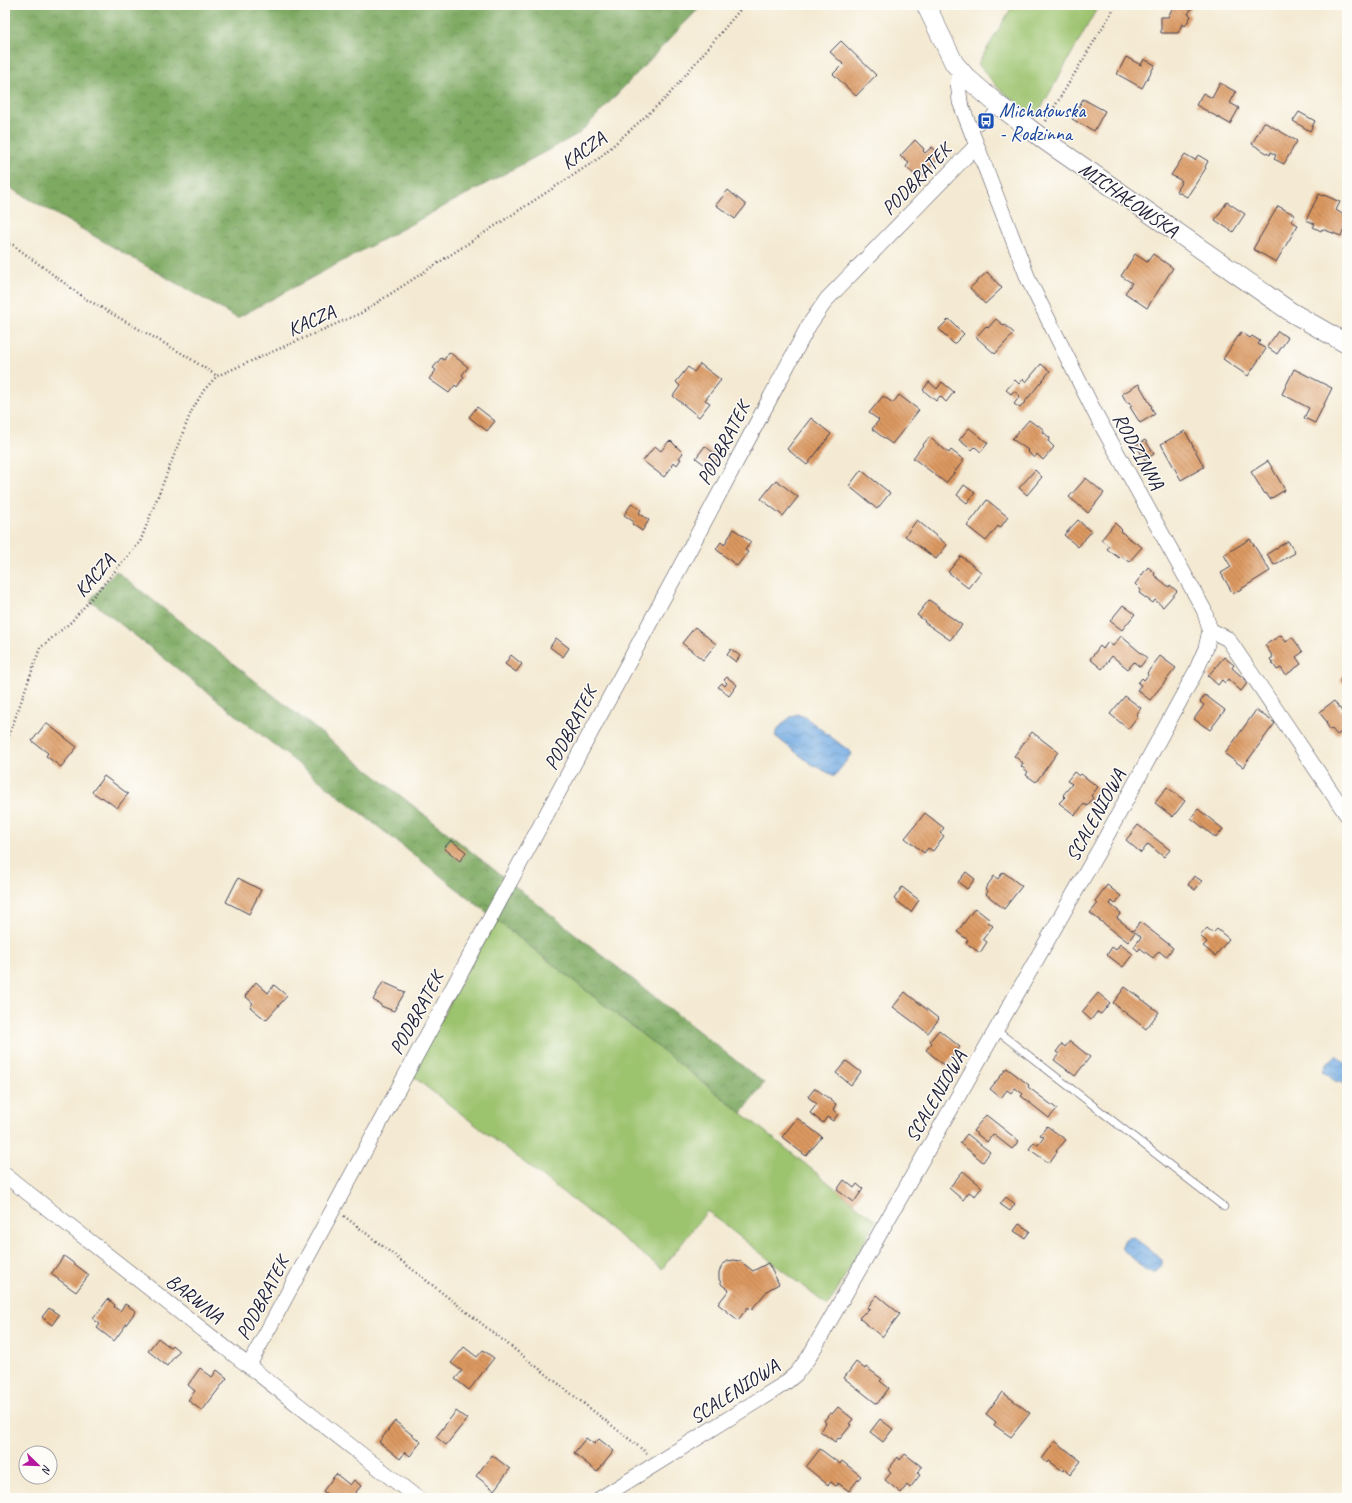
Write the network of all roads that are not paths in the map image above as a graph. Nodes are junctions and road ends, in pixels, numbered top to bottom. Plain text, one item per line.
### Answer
1 (926, 5) edge
2 (961, 72) junction
3 (997, 104) junction
4 (974, 139) junction
5 (1347, 344) edge
6 (1210, 630) junction
7 (1347, 814) edge
8 (996, 1030) junction
9 (5, 1175) edge
10 (1224, 1207) dead end
11 (249, 1365) junction
12 (417, 1498) edge
13 (601, 1498) edge

1 - 2 street, MICHAŁOWSKA
2 - 3 street, MICHAŁOWSKA
2 - 4 street, RODZINNA
3 - 4 lane
3 - 5 street, MICHAŁOWSKA
4 - 6 street, RODZINNA
4 - 11 street, PODBRATEK
6 - 7 street
6 - 8 street, SCALENIOWA
8 - 10 lane
8 - 13 street, SCALENIOWA
9 - 11 street, BARWNA
11 - 12 street, BARWNA

